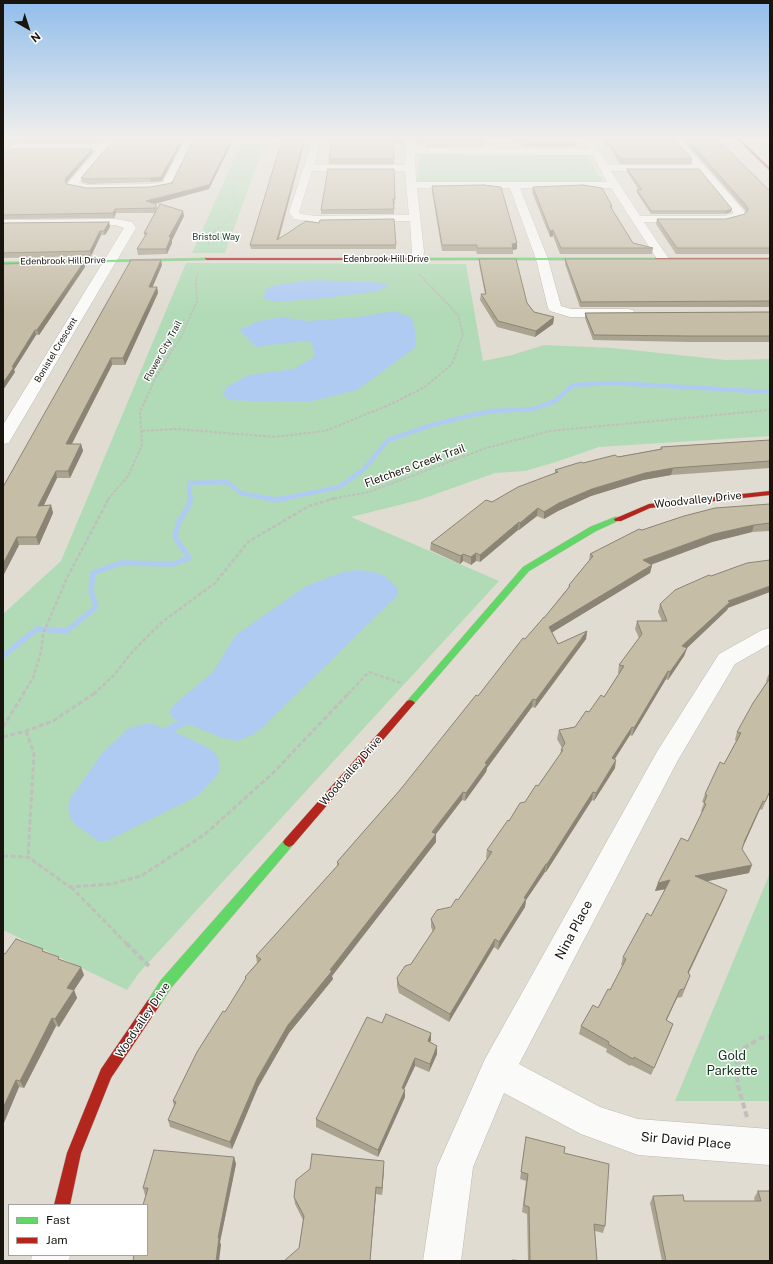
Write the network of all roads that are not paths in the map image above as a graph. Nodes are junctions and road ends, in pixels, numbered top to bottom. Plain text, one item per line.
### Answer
1 (299, 196) edge
2 (413, 196) edge
3 (518, 196) edge
4 (621, 196) edge
5 (725, 196) edge
6 (414, 218) junction
7 (636, 219) junction
8 (3, 222) edge
9 (417, 259) junction
10 (542, 259) junction
11 (663, 259) junction
12 (770, 259) edge
13 (110, 260) junction
14 (3, 263) edge
15 (643, 313) edge
16 (3, 439) edge
17 (770, 493) edge
18 (770, 635) edge
19 (497, 1071) junction
20 (763, 1147) edge
21 (62, 1204) edge
22 (442, 1261) edge

1 - 6 street
2 - 6 street
3 - 10 street
4 - 7 street
5 - 7 street
6 - 9 street
7 - 11 street
8 - 13 street, Bonistel Crescent
9 - 10 street, Edenbrook Hill Drive
9 - 13 street, Edenbrook Hill Drive
10 - 11 street, Edenbrook Hill Drive
10 - 15 street
11 - 12 street, Edenbrook Hill Drive
13 - 14 street, Edenbrook Hill Drive
13 - 16 street, Bonistel Crescent
17 - 21 street, Woodvalley Drive
18 - 19 street, Nina Place
19 - 20 street, Sir David Place
19 - 22 street, Nina Place

